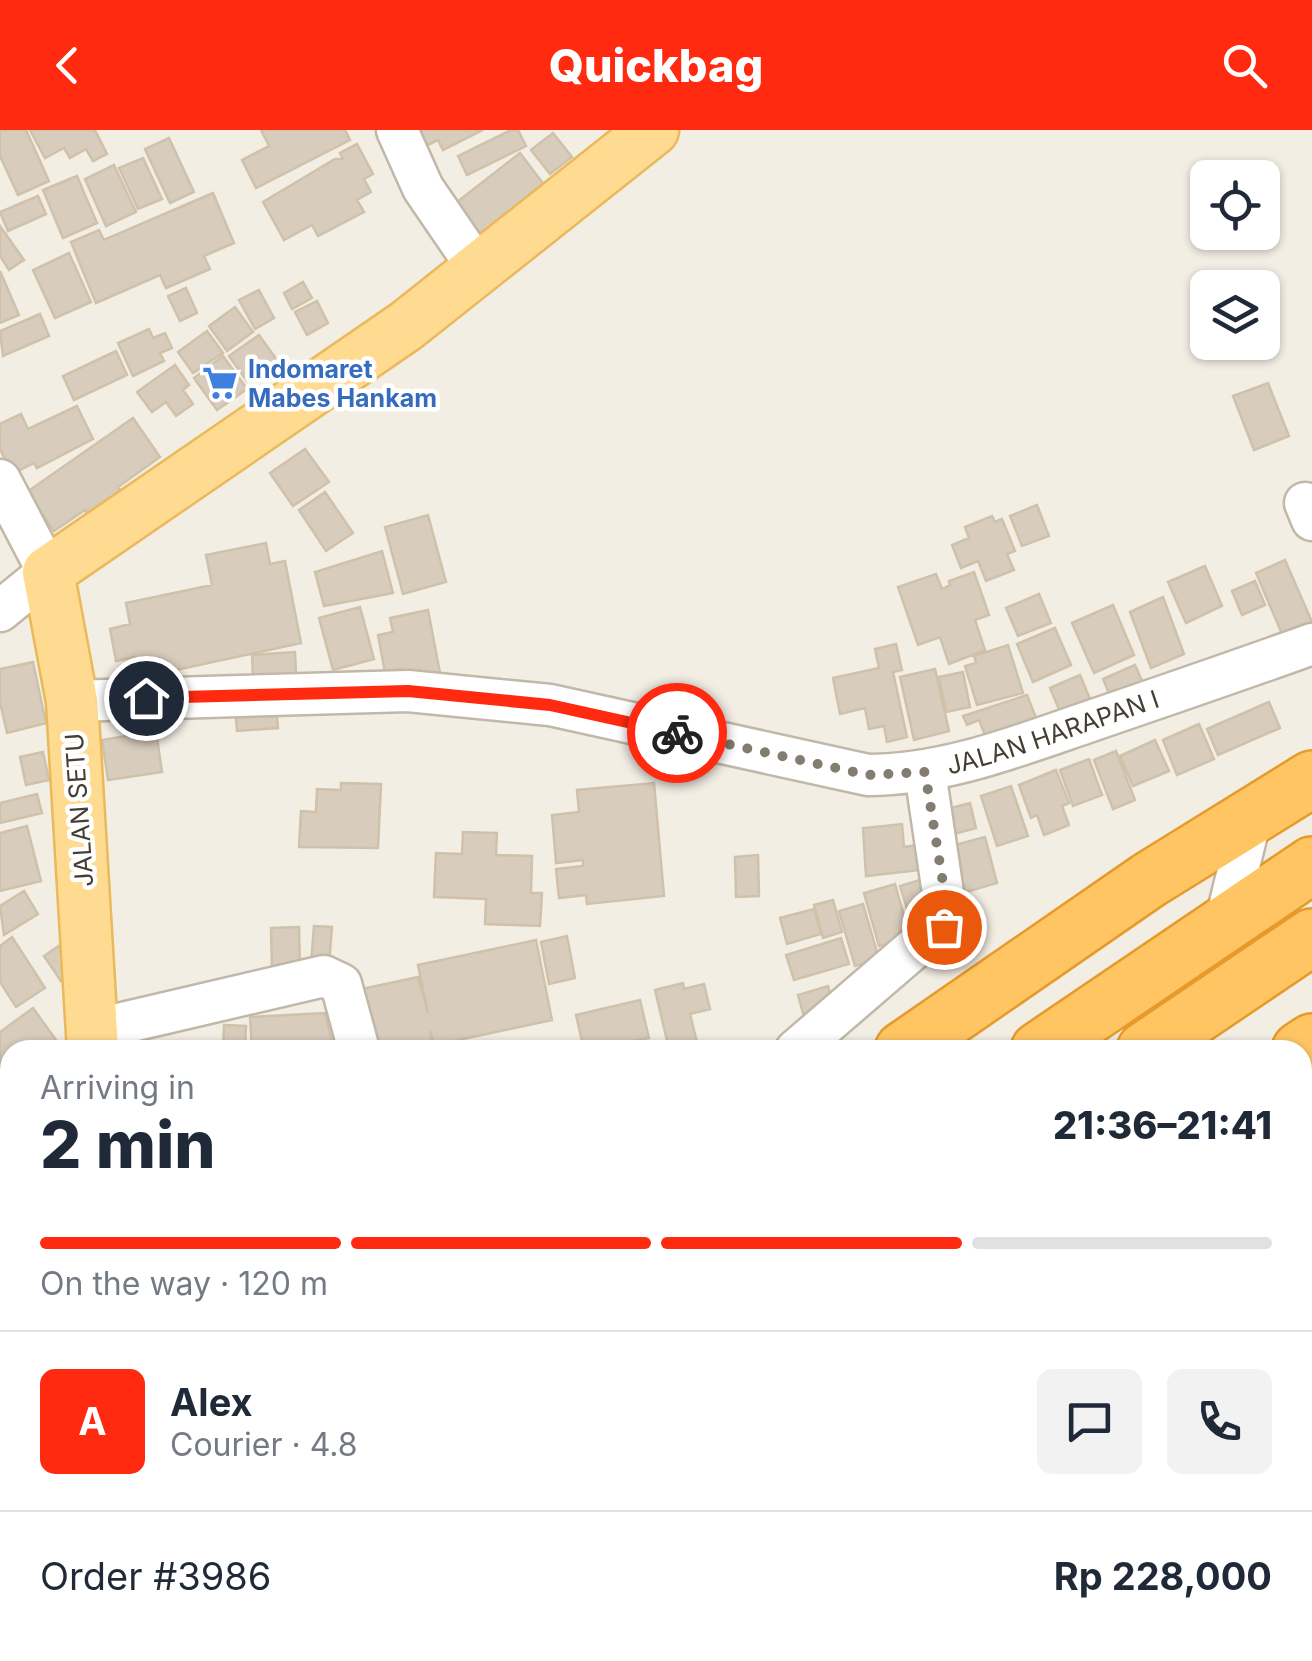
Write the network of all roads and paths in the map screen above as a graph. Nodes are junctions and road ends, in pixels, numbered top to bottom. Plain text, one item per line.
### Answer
1 (396, 130) edge
2 (653, 130) edge
3 (477, 267) junction
4 (0, 480) edge
5 (48, 572) junction
6 (0, 611) edge
7 (1312, 644) edge
8 (72, 700) junction
9 (925, 772) junction
10 (1312, 779) edge
11 (1251, 817) junction
12 (1312, 864) edge
13 (1225, 924) junction
14 (1312, 937) edge
15 (93, 1040) edge
16 (356, 1040) edge
17 (808, 1040) edge
18 (917, 1040) edge
19 (1054, 1040) edge
20 (1160, 1040) edge

1 - 3 street
2 - 3 main road
3 - 5 main road
4 - 5 street
5 - 6 street
5 - 8 main road, JALAN SETU
7 - 9 street, JALAN HARAPAN I
8 - 9 street, JALAN HARAPAN I
8 - 15 main road, JALAN SETU
9 - 17 street
10 - 11 highway
11 - 13 street
11 - 18 highway
12 - 13 highway
13 - 19 highway
14 - 20 highway
15 - 16 street

